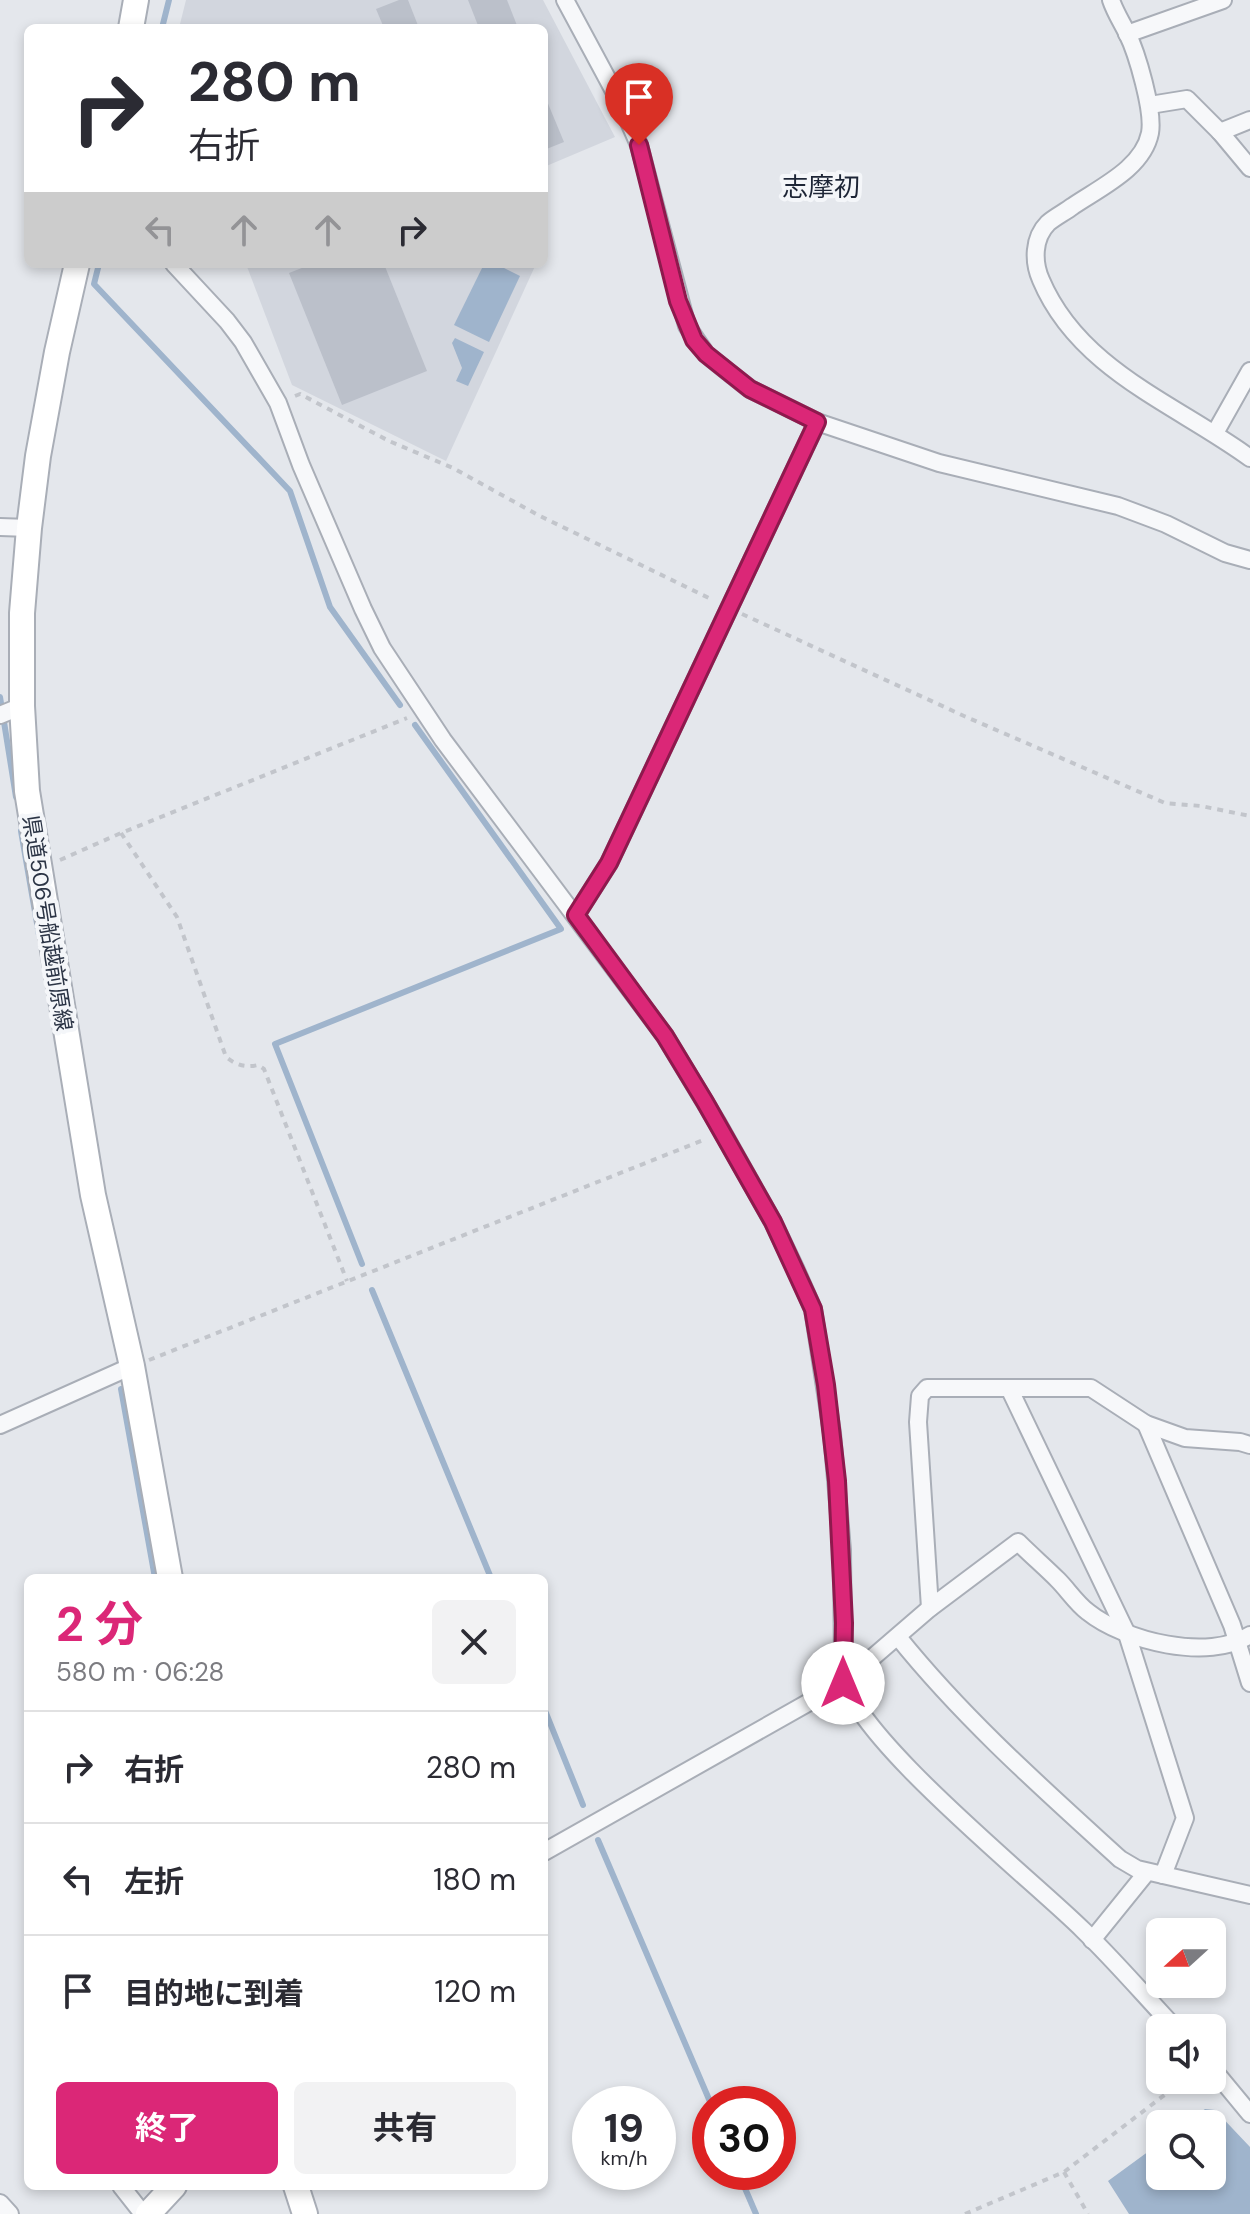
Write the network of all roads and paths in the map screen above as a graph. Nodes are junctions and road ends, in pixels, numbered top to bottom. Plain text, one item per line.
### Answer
1 (136, 0) edge
2 (565, 0) edge
3 (1111, 0) edge
4 (1223, 0) edge
5 (132, 24) edge
6 (1127, 34) junction
7 (1150, 105) junction
8 (1250, 120) edge
9 (1220, 132) junction
10 (1250, 168) edge
11 (76, 268) edge
12 (178, 268) edge
13 (1250, 371) edge
14 (278, 403) junction
15 (817, 422) junction
16 (1215, 433) junction
17 (1250, 458) edge
18 (0, 527) edge
19 (29, 528) junction
20 (1250, 560) edge
21 (729, 608) junction
22 (11, 711) edge
23 (424, 711) junction
24 (1250, 816) edge
25 (121, 833) junction
26 (40, 869) junction
27 (576, 915) junction
28 (723, 1132) junction
29 (347, 1281) junction
30 (132, 1366) junction
31 (1010, 1390) junction
32 (1146, 1424) junction
33 (0, 1425) edge
34 (1250, 1445) edge
35 (169, 1574) edge
36 (930, 1608) junction
37 (1127, 1634) junction
38 (898, 1637) junction
39 (1244, 1640) edge
40 (843, 1683) junction
41 (1250, 1683) edge
42 (548, 1850) edge
43 (1155, 1873) junction
44 (1250, 1895) edge
45 (1092, 1940) junction
46 (1162, 2014) edge
47 (1226, 2085) edge
48 (1166, 2094) edge
49 (1250, 2114) edge
50 (1064, 2172) junction
51 (125, 2190) edge
52 (170, 2190) edge
53 (297, 2190) edge
54 (0, 2203) edge
55 (10, 2214) edge
56 (146, 2214) edge
57 (305, 2214) edge
58 (965, 2214) edge
59 (1088, 2214) edge

1 - 5 main road
2 - 15 street
3 - 6 street
4 - 6 street
6 - 7 street
7 - 9 street
7 - 16 street
8 - 9 street
9 - 10 street
11 - 19 main road, 県道506号船越前原線
12 - 14 street
13 - 16 street
14 - 21 path
14 - 23 street
15 - 20 street
15 - 21 street
16 - 17 street
18 - 19 street
19 - 22 main road, 県道506号船越前原線
21 - 24 path
21 - 27 street
22 - 26 main road, 県道506号船越前原線
23 - 25 path
23 - 27 street
25 - 26 path
25 - 29 path
26 - 30 main road, 県道506号船越前原線
27 - 28 street
28 - 29 path
28 - 40 street
29 - 30 path
30 - 33 street
30 - 35 main road, 県道506号船越前原線
31 - 32 street
31 - 36 street
31 - 37 street
32 - 34 street
32 - 39 street
36 - 37 street
36 - 38 street
37 - 39 street
37 - 43 street
38 - 40 street
38 - 43 street
39 - 41 street
40 - 42 street
40 - 45 street
43 - 44 street
43 - 45 street
45 - 46 street
47 - 49 street
48 - 50 path
50 - 58 path
50 - 59 path
51 - 56 street
52 - 56 main road
53 - 57 main road
54 - 55 street

